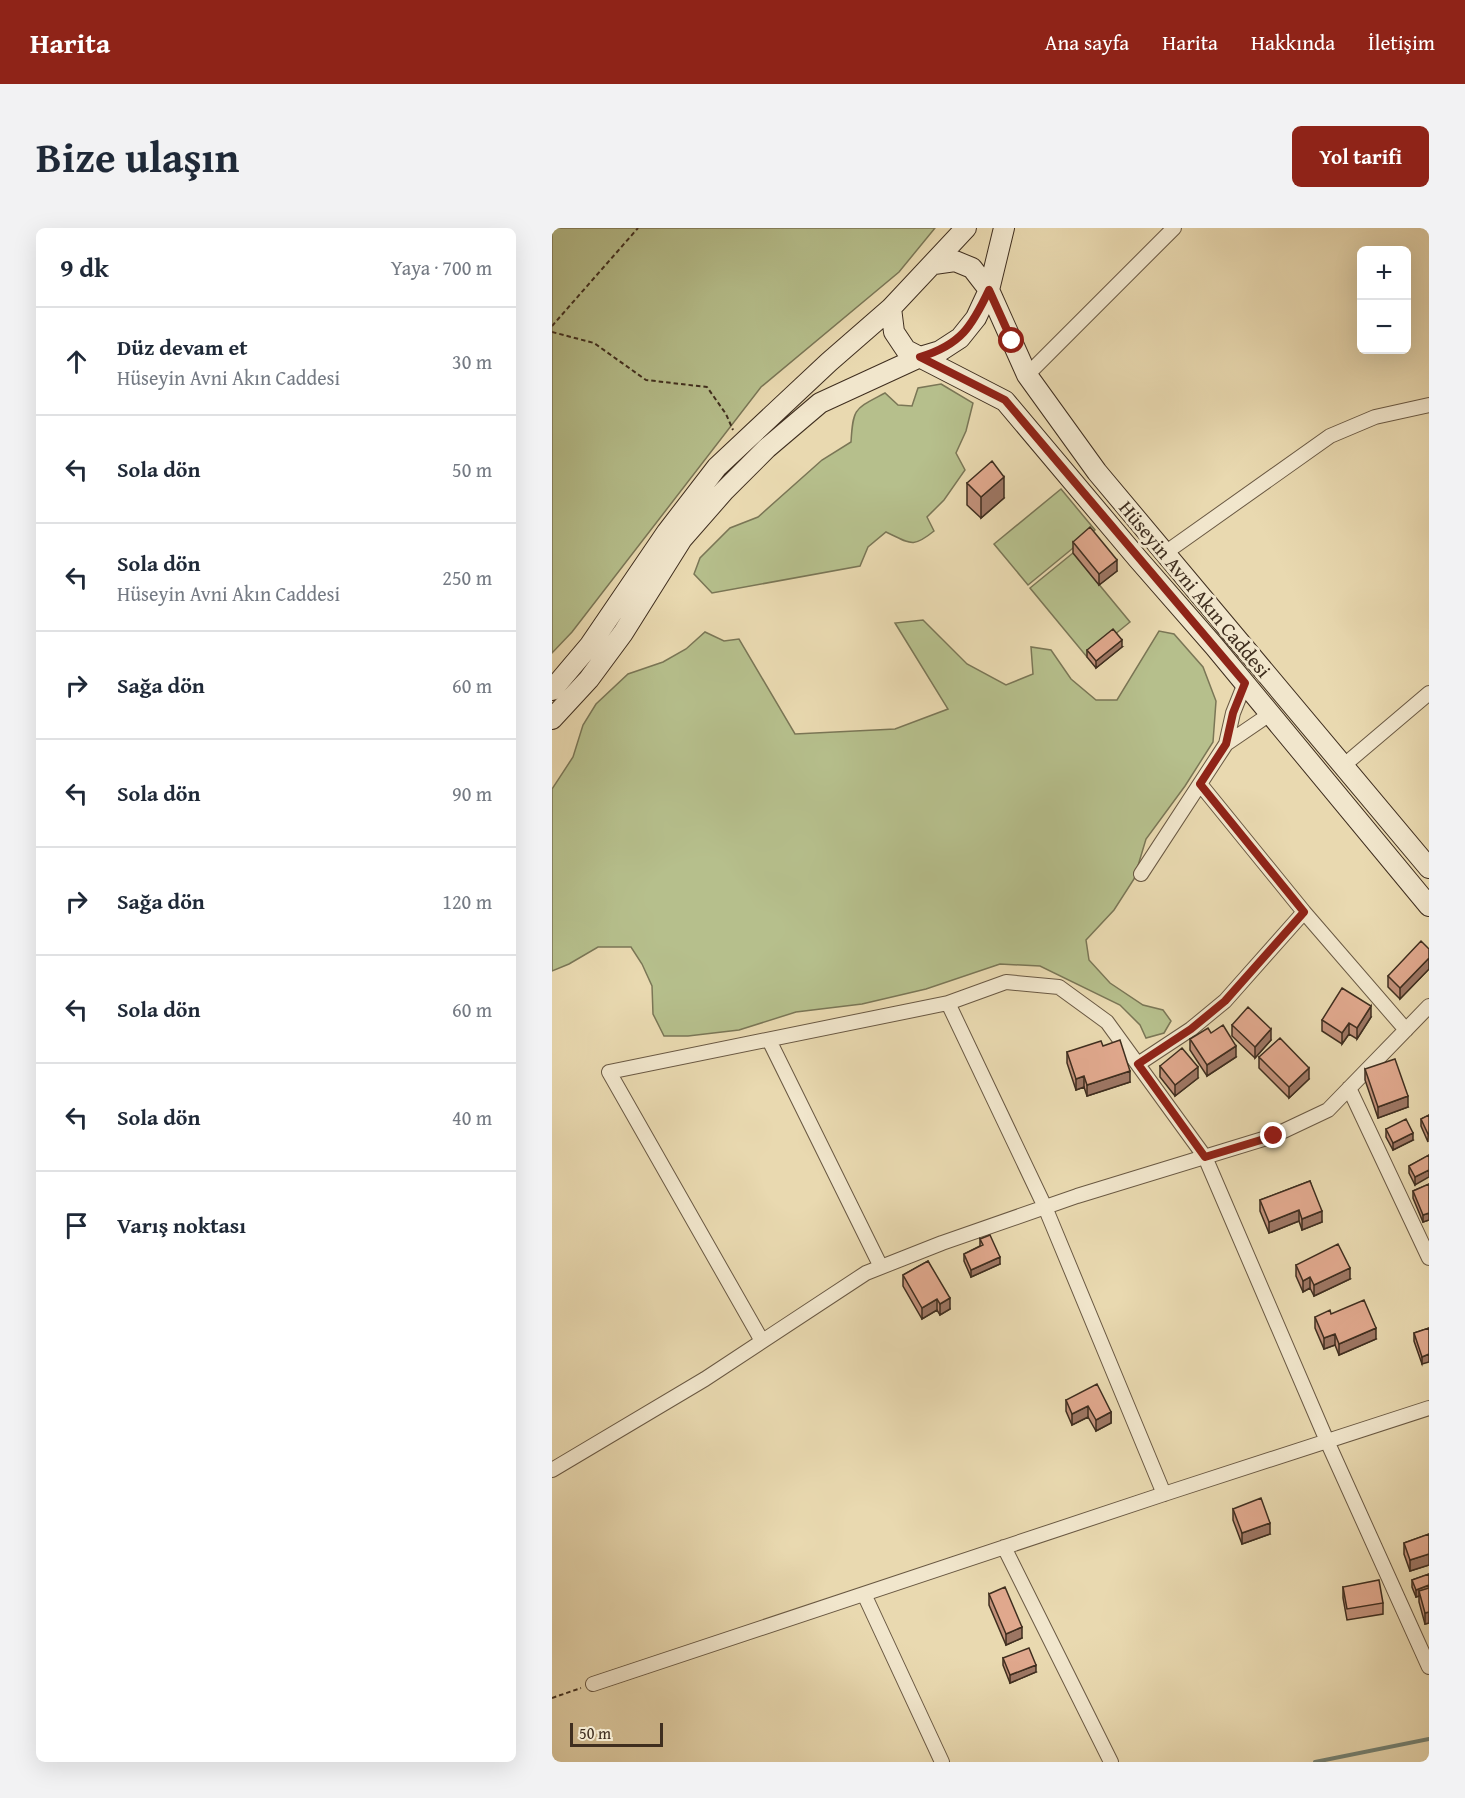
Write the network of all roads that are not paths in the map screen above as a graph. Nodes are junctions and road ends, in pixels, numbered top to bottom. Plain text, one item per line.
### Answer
1 (966, 228) edge
2 (1004, 228) edge
3 (1174, 228) edge
4 (934, 264) junction
5 (989, 290) junction
6 (891, 308) junction
7 (920, 357) junction
8 (1027, 375) junction
9 (1429, 405) edge
10 (1166, 554) junction
11 (1245, 683) junction
12 (552, 690) edge
13 (1429, 693) edge
14 (1270, 714) junction
15 (552, 720) edge
16 (1226, 744) junction
17 (1343, 766) junction
18 (1200, 784) junction
19 (1429, 868) edge
20 (1141, 874) dead end
21 (1429, 906) edge
22 (1304, 912) junction
23 (948, 1003) junction
24 (1429, 1006) edge
25 (1406, 1030) junction
26 (769, 1040) junction
27 (1138, 1064) junction
28 (1349, 1088) junction
29 (1205, 1157) junction
30 (1046, 1207) junction
31 (1429, 1258) edge
32 (881, 1267) junction
33 (762, 1341) junction
34 (1429, 1408) edge
35 (1327, 1441) junction
36 (552, 1470) edge
37 (1164, 1494) junction
38 (1004, 1547) junction
39 (864, 1594) junction
40 (1429, 1667) edge
41 (592, 1684) road end
42 (942, 1762) edge
43 (1111, 1762) edge

1 - 4 main road
2 - 5 main road
3 - 8 street
4 - 5 main road
4 - 6 main road
5 - 7 main road
5 - 8 main road, Hüseyin Avni Akın Caddesi
6 - 7 main road
6 - 12 main road
7 - 11 main road, Hüseyin Avni Akın Caddesi
7 - 15 main road
8 - 10 main road, Hüseyin Avni Akın Caddesi
9 - 10 street
10 - 17 main road, Hüseyin Avni Akın Caddesi
11 - 14 main road, Hüseyin Avni Akın Caddesi
11 - 16 street
13 - 17 street
14 - 16 street
14 - 21 main road, Hüseyin Avni Akın Caddesi
16 - 18 street
17 - 19 main road, Hüseyin Avni Akın Caddesi
18 - 20 street
18 - 22 street
22 - 25 street
22 - 27 street
23 - 26 street
23 - 27 street
23 - 30 street
24 - 25 street
25 - 28 street
26 - 32 street
26 - 33 street
27 - 29 street
28 - 29 street
28 - 31 street
29 - 30 street
29 - 35 street
30 - 32 street
30 - 37 street
32 - 33 street
33 - 36 street
34 - 35 street
35 - 37 street
35 - 40 street
37 - 38 street
38 - 39 street
38 - 43 street
39 - 41 street
39 - 42 street

